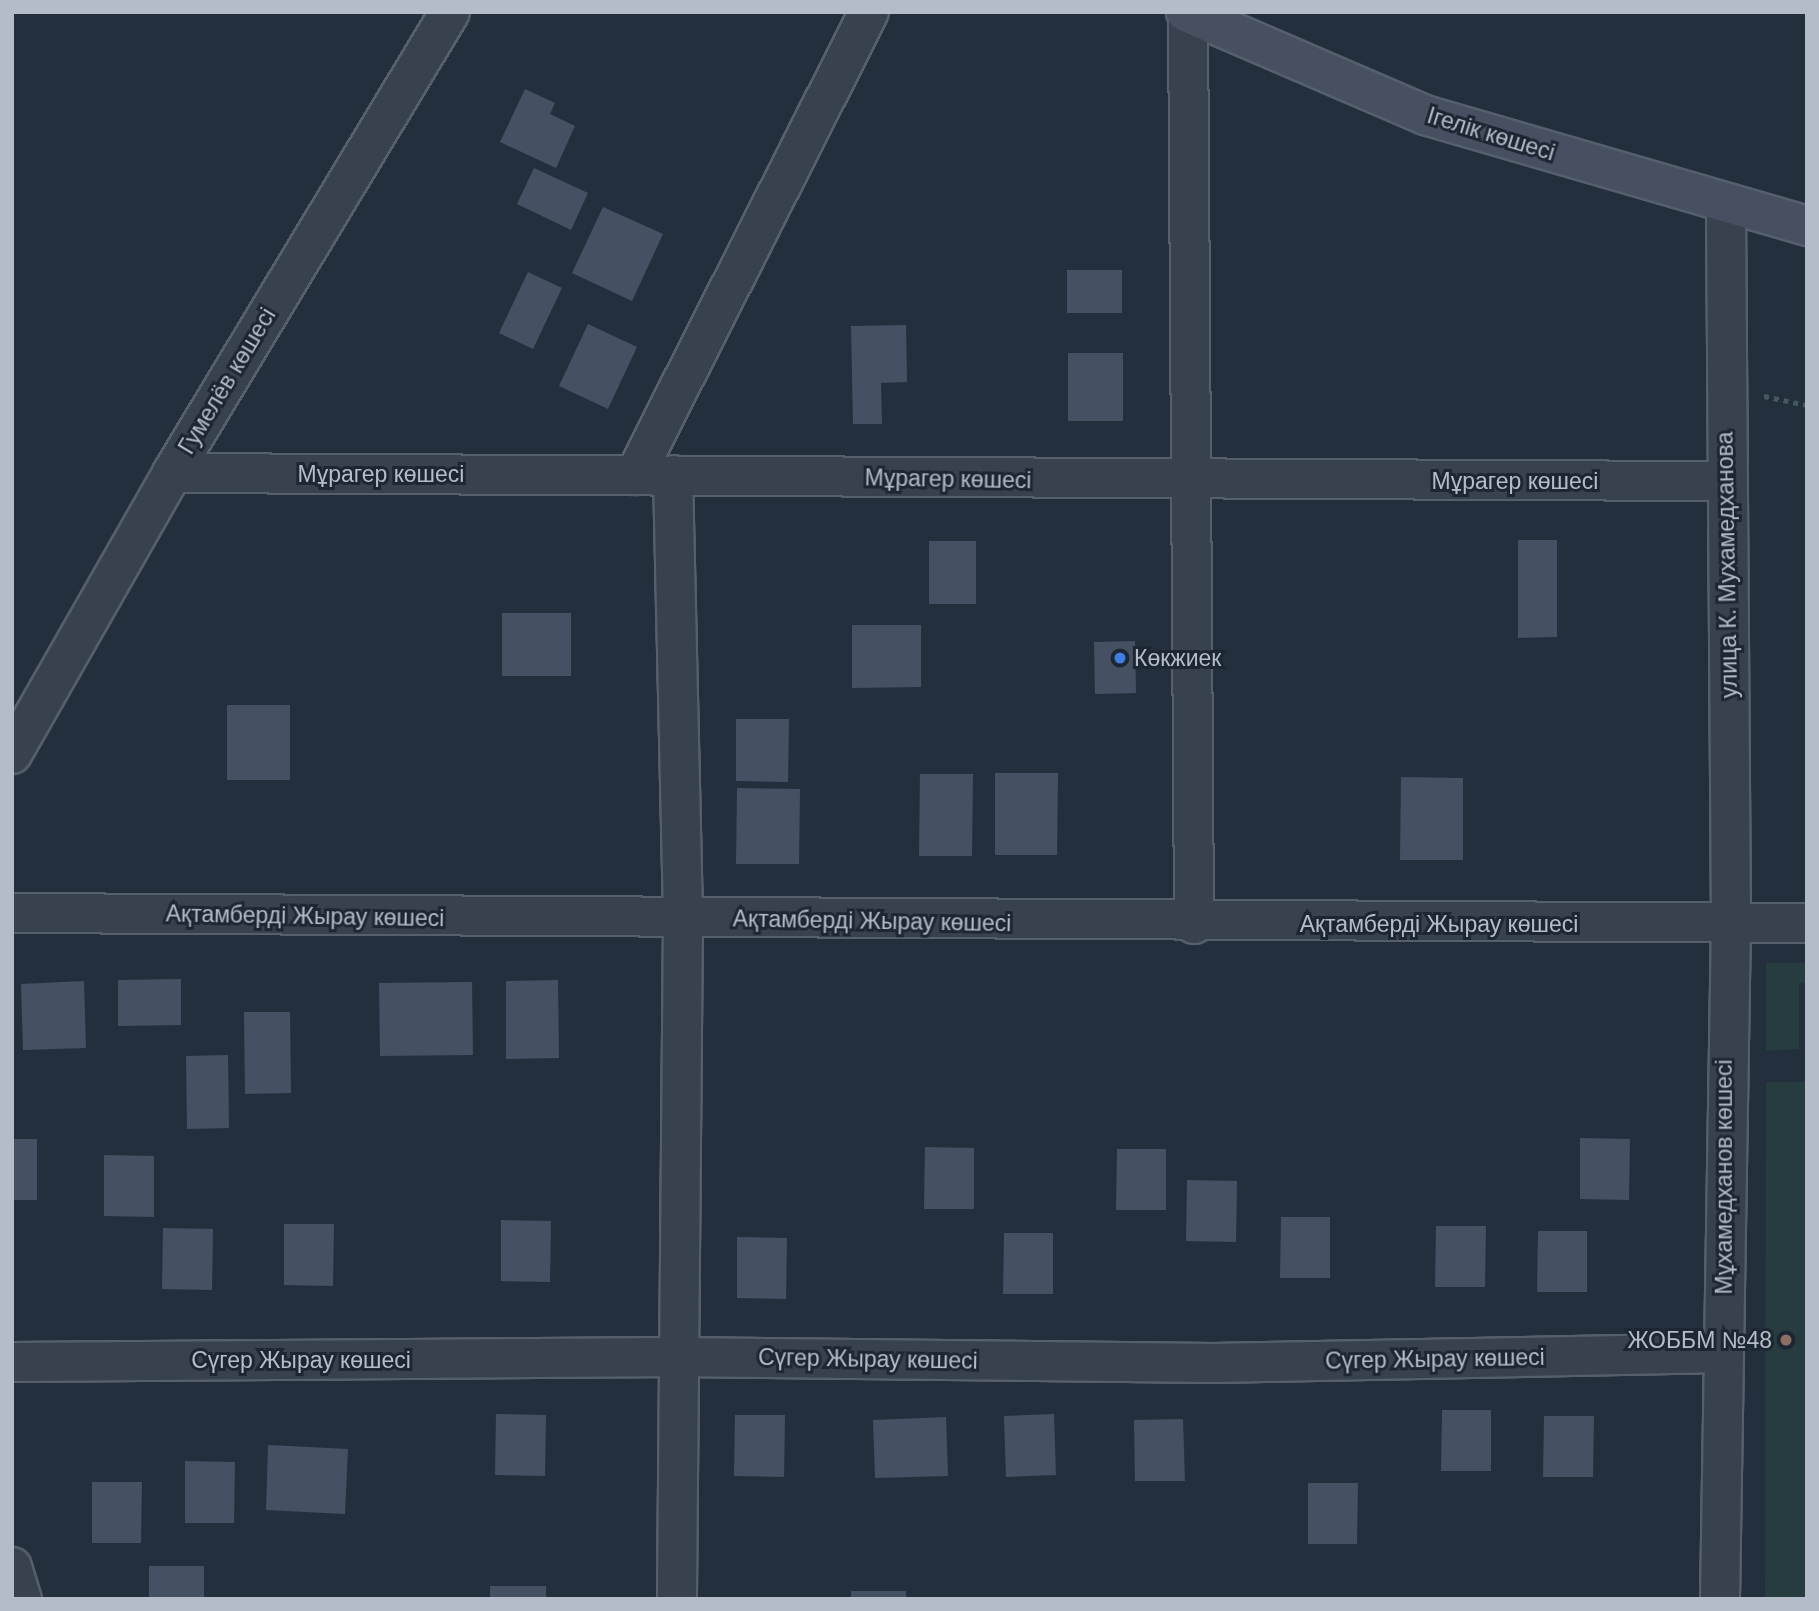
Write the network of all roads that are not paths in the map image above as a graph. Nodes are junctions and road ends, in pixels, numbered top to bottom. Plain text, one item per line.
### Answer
1 (450, 12) edge
2 (869, 12) edge
3 (1187, 13) edge
4 (1727, 206) junction
5 (1807, 226) edge
6 (172, 473) junction
7 (635, 475) junction
8 (673, 475) junction
9 (1725, 481) junction
10 (1195, 482) junction
11 (12, 754) edge
12 (12, 913) edge
13 (683, 919) junction
14 (1807, 923) edge
15 (1194, 924) junction
16 (1731, 924) junction
17 (1723, 1353) junction
18 (675, 1357) junction
19 (12, 1362) edge
20 (12, 1567) edge
21 (22, 1599) edge
22 (677, 1599) edge
23 (1720, 1599) edge

1 - 6 street, Гумелёв көшесі
2 - 7 street
3 - 4 main road, Ігелік көшесі
3 - 10 street
4 - 5 main road, Ігелік көшесі
4 - 9 street, улица К. Мухамедханова
6 - 7 street, Мұрагер көшесі
6 - 11 street, Гумелёв көшесі
7 - 8 street, Мұрагер көшесі
8 - 10 street, Мұрагер көшесі
8 - 13 street
9 - 10 street, Мұрагер көшесі
9 - 16 street, улица К. Мухамедханова
10 - 15 street
12 - 13 street, Ақтамберді Жырау көшесі
13 - 15 street, Ақтамберді Жырау көшесі
13 - 18 street
14 - 16 street, Ақтамберді Жырау көшесі
15 - 16 street, Ақтамберді Жырау көшесі
16 - 17 street, Мұхамедханов көшесі
17 - 18 street, Сүгер Жырау көшесі
17 - 23 street, Мұхамедханов көшесі
18 - 19 street, Сүгер Жырау көшесі
18 - 22 street
20 - 21 street

